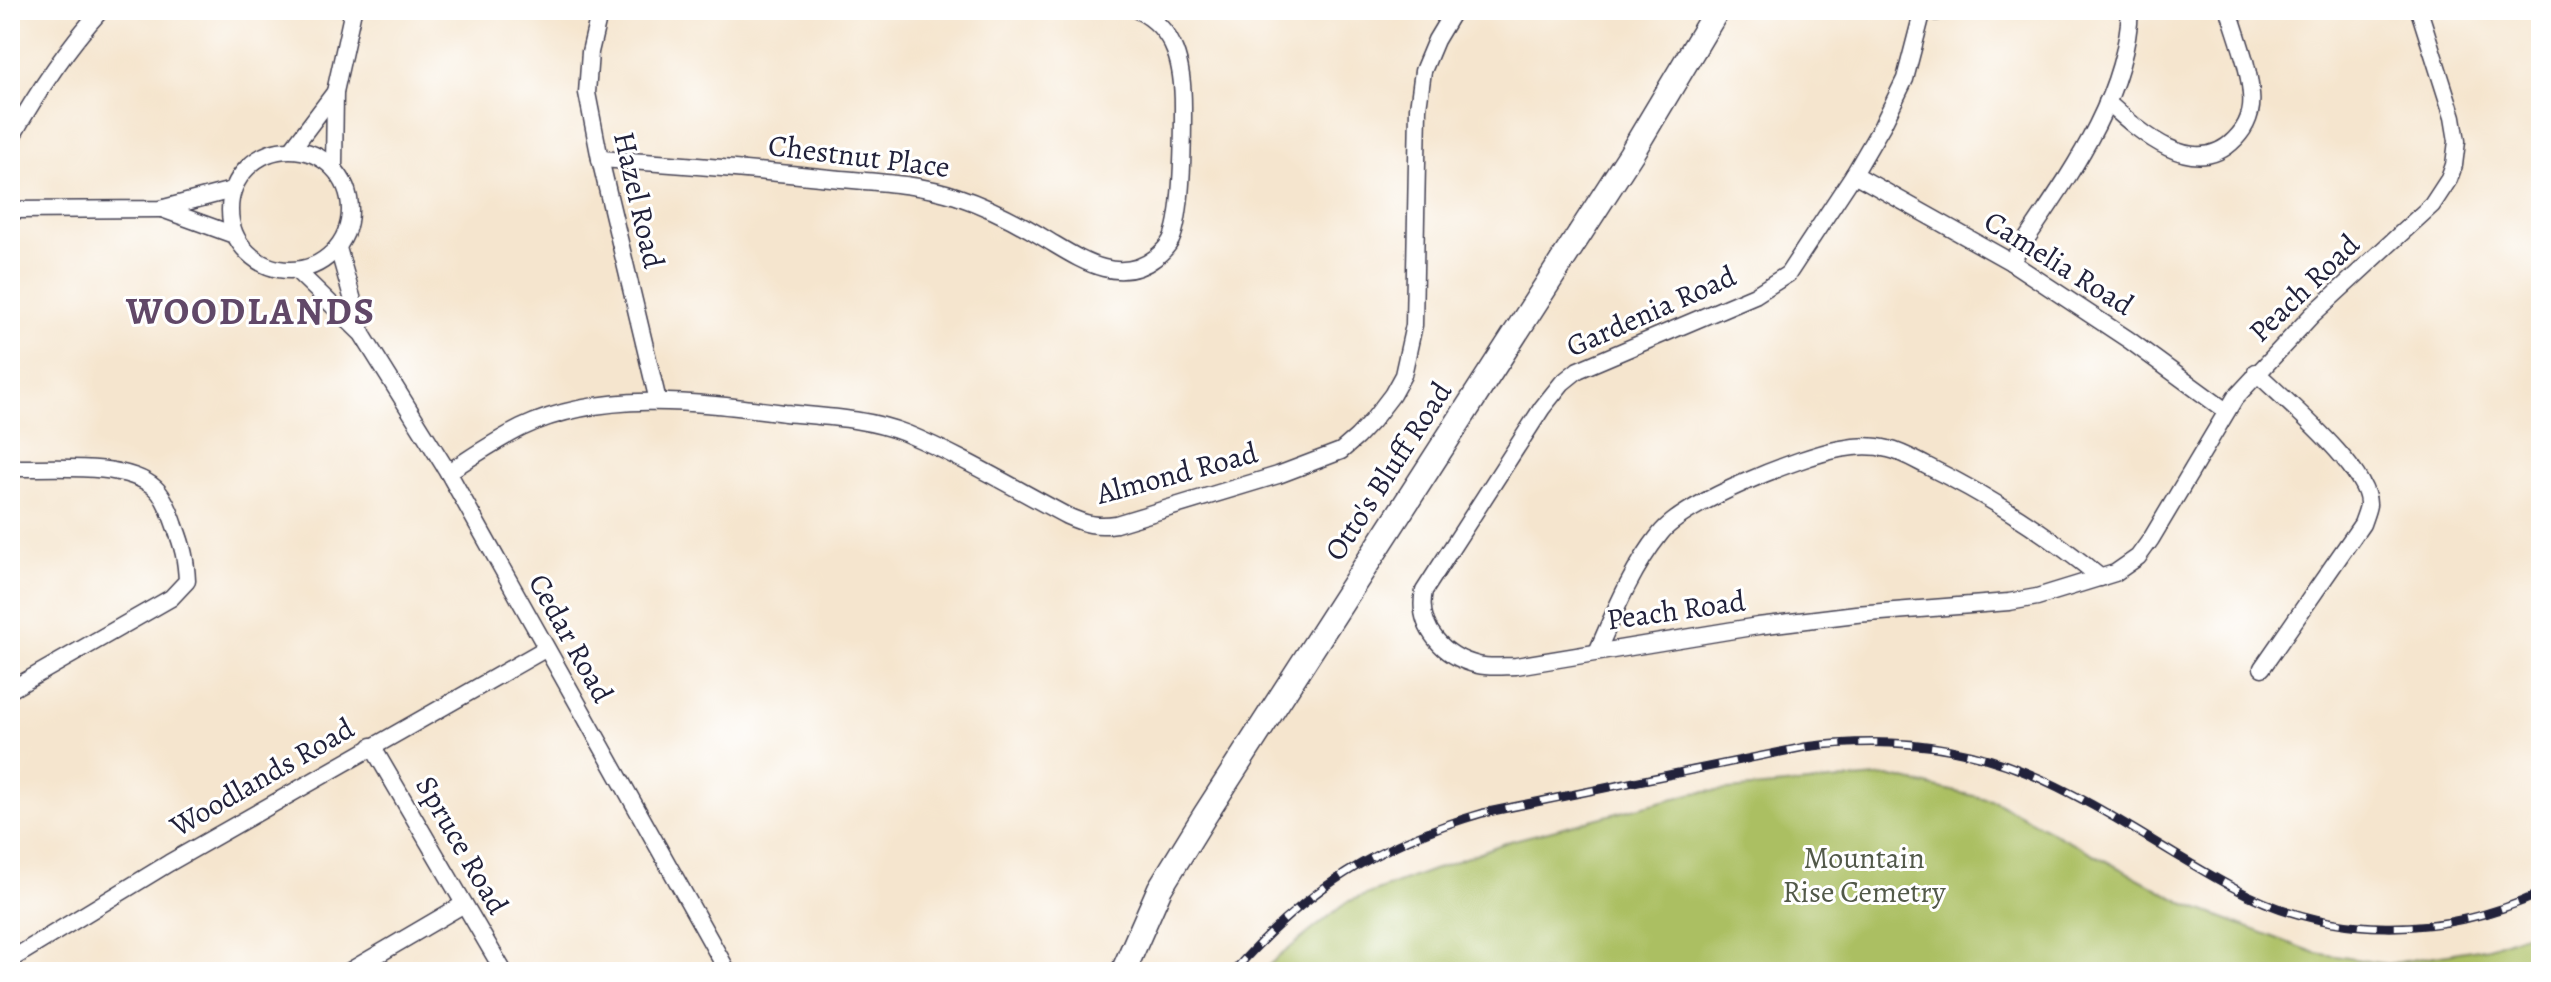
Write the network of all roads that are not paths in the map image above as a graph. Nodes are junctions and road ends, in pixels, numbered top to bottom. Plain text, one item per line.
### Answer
1 (101, 10) edge
2 (353, 10) edge
3 (600, 10) edge
4 (1137, 10) edge
5 (1454, 10) edge
6 (1717, 10) edge
7 (1926, 10) edge
8 (1952, 10) edge
9 (2130, 10) edge
10 (2229, 10) edge
11 (2419, 10) edge
12 (335, 92) junction
13 (2107, 102) junction
14 (10, 140) edge
15 (292, 149) junction
16 (600, 159) junction
17 (334, 167) junction
18 (1854, 174) junction
19 (232, 190) junction
20 (160, 209) junction
21 (10, 210) edge
22 (234, 235) junction
23 (338, 248) junction
24 (2011, 262) junction
25 (297, 271) junction
26 (362, 334) junction
27 (2256, 372) junction
28 (658, 401) junction
29 (2226, 411) junction
30 (10, 468) edge
31 (448, 472) junction
32 (2101, 578) junction
33 (545, 649) junction
34 (1597, 652) junction
35 (2262, 668) dead end
36 (10, 690) edge
37 (372, 746) junction
38 (464, 904) junction
39 (10, 960) edge
40 (348, 972) edge
41 (504, 972) edge
42 (728, 972) edge
43 (1123, 972) edge

1 - 14 street
2 - 12 street
3 - 16 street, Hazel Road
4 - 16 street, Chestnut Place
5 - 28 street, Almond Road
6 - 43 main road, Otto's Bluff Road
7 - 8 street
7 - 18 street, Gardenia Road
9 - 13 street
10 - 13 street
11 - 27 street, Peach Road
12 - 15 street
12 - 17 street
13 - 24 street
15 - 17 street
15 - 19 street
16 - 28 street, Hazel Road
17 - 23 street
18 - 24 street, Camelia Road
18 - 34 street, Gardenia Road
19 - 20 street
19 - 22 street
20 - 21 street
20 - 22 street
22 - 25 street
23 - 25 street
23 - 26 street, Cedar Road
24 - 29 street, Camelia Road
25 - 26 street, Cedar Road
26 - 31 street, Cedar Road
27 - 29 street, Peach Road
27 - 35 street
28 - 31 street, Almond Road
29 - 32 street, Peach Road
30 - 36 street
31 - 33 street, Cedar Road
32 - 34 street, Peach Road
32 - 34 street, Peach Road
33 - 37 street, Woodlands Road
33 - 42 street, Cedar Road
37 - 38 street, Spruce Road
37 - 39 street, Woodlands Road
38 - 40 street
38 - 41 street, Spruce Road

